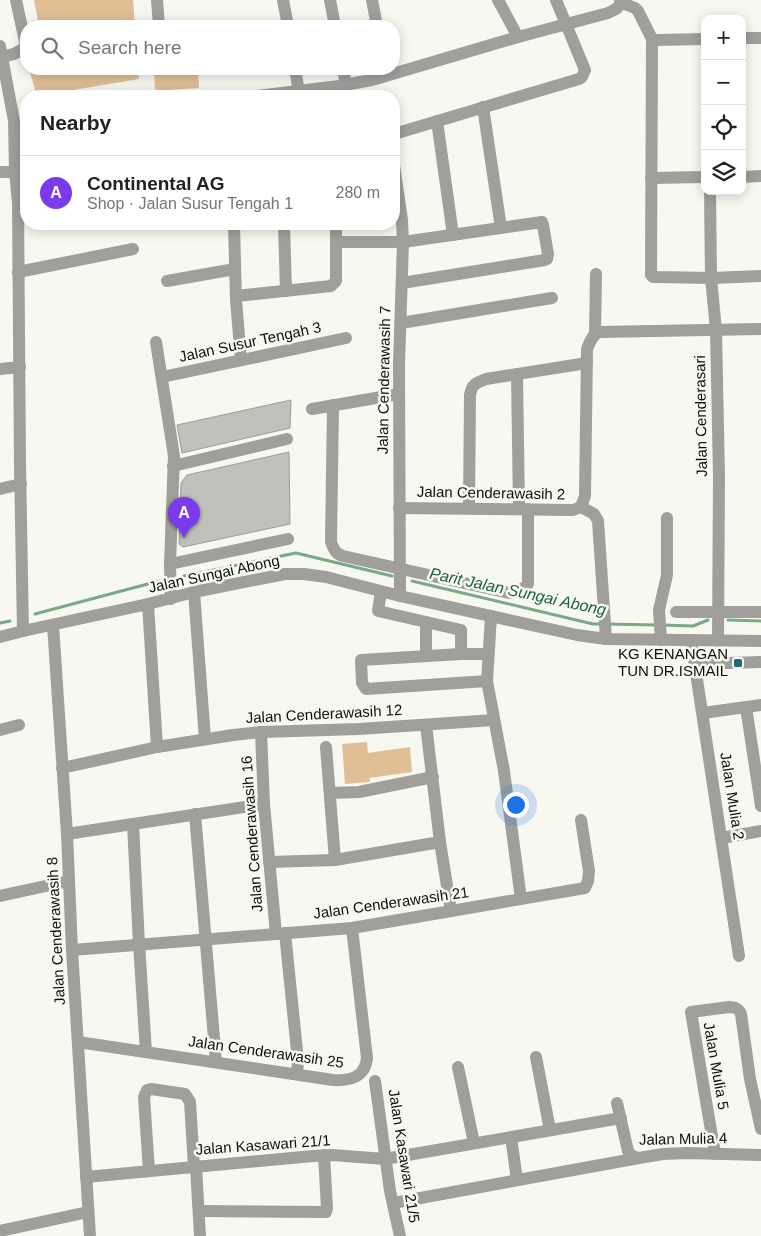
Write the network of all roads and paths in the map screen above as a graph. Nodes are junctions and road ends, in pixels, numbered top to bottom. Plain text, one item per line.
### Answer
1 (16, 0) edge
2 (157, 0) edge
3 (283, 0) edge
4 (330, 0) edge
5 (372, 0) edge
6 (498, 0) edge
7 (556, 0) edge
8 (619, 4) edge
9 (20, 20) edge
10 (159, 20) edge
11 (287, 20) edge
12 (334, 20) edge
13 (376, 20) edge
14 (566, 24) junction
15 (518, 36) junction
16 (746, 38) edge
17 (761, 38) edge
18 (652, 39) junction
19 (701, 39) edge
20 (1, 49) edge
21 (20, 52) edge
22 (400, 68) edge
23 (296, 75) edge
24 (345, 75) edge
25 (378, 75) edge
26 (350, 88) edge
27 (299, 90) edge
28 (324, 90) edge
29 (482, 107) junction
30 (437, 121) junction
31 (400, 132) edge
32 (0, 172) edge
33 (15, 172) junction
34 (761, 176) edge
35 (701, 177) edge
36 (746, 177) edge
37 (651, 178) junction
38 (20, 193) edge
39 (710, 195) edge
40 (400, 206) edge
41 (501, 228) junction
42 (20, 230) edge
43 (234, 230) edge
44 (284, 230) edge
45 (336, 230) edge
46 (453, 235) junction
47 (336, 242) junction
48 (403, 242) junction
49 (133, 249) dead end
50 (235, 269) junction
51 (18, 272) junction
52 (596, 274) dead end
53 (761, 276) edge
54 (711, 278) junction
55 (167, 281) dead end
56 (402, 283) junction
57 (286, 290) junction
58 (236, 296) junction
59 (552, 298) dead end
60 (401, 323) junction
61 (761, 329) edge
62 (716, 330) junction
63 (597, 333) junction
64 (346, 338) dead end
65 (156, 342) dead end
66 (240, 360) junction
67 (587, 363) junction
68 (20, 367) junction
69 (0, 369) edge
70 (517, 374) junction
71 (162, 377) junction
72 (400, 394) junction
73 (334, 405) junction
74 (312, 408) dead end
75 (287, 439) dead end
76 (173, 466) junction
77 (20, 484) junction
78 (0, 489) edge
79 (581, 506) junction
80 (399, 508) junction
81 (470, 508) junction
82 (523, 509) junction
83 (667, 518) dead end
84 (288, 539) dead end
85 (170, 564) junction
86 (400, 568) junction
87 (194, 592) junction
88 (381, 592) junction
89 (400, 596) junction
90 (171, 599) junction
91 (148, 604) junction
92 (676, 612) dead end
93 (718, 612) junction
94 (761, 612) edge
95 (491, 616) junction
96 (426, 622) junction
97 (53, 624) junction
98 (23, 630) junction
99 (0, 636) edge
100 (606, 639) junction
101 (661, 640) junction
102 (692, 640) junction
103 (718, 641) junction
104 (761, 641) edge
105 (461, 654) junction
106 (488, 654) junction
107 (426, 656) junction
108 (761, 662) edge
109 (696, 664) junction
110 (487, 681) junction
111 (761, 705) edge
112 (746, 707) junction
113 (703, 713) junction
114 (494, 720) junction
115 (19, 725) dead end
116 (426, 725) junction
117 (0, 730) edge
118 (261, 732) junction
119 (205, 738) junction
120 (157, 747) junction
121 (326, 747) dead end
122 (62, 768) junction
123 (433, 777) junction
124 (330, 793) junction
125 (264, 804) junction
126 (761, 806) edge
127 (195, 814) junction
128 (582, 820) dead end
129 (133, 824) junction
130 (761, 831) edge
131 (67, 834) junction
132 (722, 838) junction
133 (440, 842) junction
134 (335, 860) junction
135 (269, 862) junction
136 (69, 881) junction
137 (0, 896) edge
138 (521, 899) junction
139 (451, 911) junction
140 (352, 928) junction
141 (280, 934) junction
142 (205, 939) junction
143 (139, 944) junction
144 (72, 950) junction
145 (739, 956) dead end
146 (78, 1042) junction
147 (146, 1052) junction
148 (536, 1057) dead end
149 (216, 1062) junction
150 (458, 1067) dead end
151 (297, 1074) junction
152 (755, 1078) edge
153 (375, 1080) dead end
154 (618, 1102) dead end
155 (759, 1115) edge
156 (621, 1118) junction
157 (761, 1129) edge
158 (550, 1130) junction
159 (511, 1137) junction
160 (474, 1144) junction
161 (715, 1154) junction
162 (324, 1155) junction
163 (761, 1155) edge
164 (638, 1158) junction
165 (385, 1159) junction
166 (195, 1167) junction
167 (149, 1171) junction
168 (86, 1177) junction
169 (517, 1180) junction
170 (393, 1202) junction
171 (198, 1211) junction
172 (88, 1212) junction
173 (0, 1230) edge
174 (90, 1236) edge
175 (200, 1236) edge
176 (400, 1236) edge

1 - 9 street
2 - 10 street
3 - 11 street
4 - 12 street
5 - 13 street
6 - 15 street
7 - 14 street
8 - 14 street
8 - 18 street
14 - 15 street
14 - 29 street
15 - 22 street
16 - 17 street
18 - 19 street
18 - 37 street
20 - 21 street
20 - 33 street
23 - 27 street
24 - 26 street
25 - 26 street
26 - 28 street
29 - 30 street
29 - 41 street
30 - 31 street
30 - 46 street
32 - 33 street
33 - 38 street
34 - 36 street
35 - 37 street
37 - 54 street
39 - 54 street, Jalan Cenderasari
40 - 48 street, Jalan Cenderawasih 7
41 - 46 street
41 - 56 street
42 - 51 street
43 - 50 street
44 - 57 street
45 - 47 street
46 - 48 street
47 - 48 street
47 - 57 street
48 - 56 street, Jalan Cenderawasih 7
49 - 51 street
50 - 55 street
50 - 58 street
51 - 68 street
52 - 63 street
53 - 54 street
54 - 62 street, Jalan Cenderasari
56 - 60 street, Jalan Cenderawasih 7
57 - 58 street
58 - 66 street
59 - 60 street
60 - 72 street, Jalan Cenderawasih 7
61 - 62 street
62 - 63 street
62 - 93 street, Jalan Cenderasari
63 - 67 street
64 - 66 street, Jalan Susur Tengah 3
65 - 71 street
66 - 71 street, Jalan Susur Tengah 3
67 - 70 street
67 - 79 street
68 - 69 street
68 - 77 street
70 - 81 street
70 - 82 street
71 - 76 street
72 - 73 street
72 - 80 street, Jalan Cenderawasih 7
73 - 74 street
73 - 86 street
75 - 76 street
76 - 85 street
77 - 78 street
77 - 98 street
79 - 82 street, Jalan Cenderawasih 2
79 - 100 street
80 - 81 street, Jalan Cenderawasih 2
80 - 86 street, Jalan Cenderawasih 7
81 - 82 street, Jalan Cenderawasih 2
82 - 86 street
83 - 101 street
84 - 85 street
85 - 90 street
86 - 89 street, Jalan Cenderawasih 7
87 - 88 street, Jalan Sungai Abong
87 - 90 street, Jalan Sungai Abong
87 - 119 street
88 - 89 street, Jalan Sungai Abong
88 - 96 street
89 - 95 street, Jalan Sungai Abong
90 - 91 street, Jalan Sungai Abong
91 - 97 street, Jalan Sungai Abong
91 - 120 street
92 - 93 street
93 - 94 street
93 - 103 street, Jalan Cenderasari
95 - 100 street, Jalan Sungai Abong
95 - 106 street
96 - 105 street
96 - 107 street
97 - 98 street, Jalan Sungai Abong
97 - 122 street, Jalan Cenderawasih 8
98 - 99 street, Jalan Sungai Abong
100 - 101 street, Jalan Sungai Abong
101 - 102 street, Jalan Sungai Abong
102 - 103 street, Jalan Sungai Abong
102 - 109 street, Jalan Mulia 2
103 - 104 street, Jalan Sungai Abong
105 - 106 street
105 - 107 street
106 - 110 street
107 - 110 street
108 - 109 street
109 - 113 street, Jalan Mulia 2
110 - 114 street
111 - 112 street
112 - 113 street
112 - 126 street
113 - 132 street, Jalan Mulia 2
114 - 116 street, Jalan Cenderawasih 12
114 - 138 street
115 - 117 street
116 - 118 street, Jalan Cenderawasih 12
116 - 123 street
118 - 119 street, Jalan Cenderawasih 12
118 - 125 street, Jalan Cenderawasih 16
119 - 120 street, Jalan Cenderawasih 12
120 - 122 street, Jalan Cenderawasih 12
121 - 124 street
122 - 131 street, Jalan Cenderawasih 8
123 - 124 street
123 - 133 street
124 - 134 street
125 - 127 street
125 - 135 street, Jalan Cenderawasih 16
127 - 129 street
127 - 142 street
128 - 138 street, Jalan Cenderawasih 21
129 - 131 street
129 - 143 street
130 - 132 street
131 - 136 street, Jalan Cenderawasih 8
132 - 145 street, Jalan Mulia 2
133 - 134 street
133 - 139 street
134 - 135 street
135 - 141 street, Jalan Cenderawasih 16
136 - 137 street
136 - 144 street, Jalan Cenderawasih 8
138 - 139 street, Jalan Cenderawasih 21
139 - 140 street, Jalan Cenderawasih 21
140 - 141 street, Jalan Cenderawasih 21
140 - 151 street, Jalan Cenderawasih 25
141 - 142 street, Jalan Cenderawasih 21
141 - 151 street, Jalan Cenderawasih 16
142 - 143 street, Jalan Cenderawasih 21
142 - 149 street
143 - 144 street, Jalan Cenderawasih 21
143 - 147 street
144 - 146 street, Jalan Cenderawasih 8
146 - 147 street, Jalan Cenderawasih 25
146 - 168 street, Jalan Cenderawasih 8
147 - 149 street, Jalan Cenderawasih 25
148 - 158 street
149 - 151 street, Jalan Cenderawasih 25
150 - 160 street
152 - 155 street
152 - 161 street, Jalan Mulia 5
153 - 165 street, Jalan Kasawari 21/5
154 - 156 street, Jalan Mulia 4
155 - 157 street
156 - 158 street, Jalan Kasawari 21/1
156 - 164 street, Jalan Mulia 4
158 - 159 street, Jalan Kasawari 21/1
159 - 160 street, Jalan Kasawari 21/1
159 - 169 street
160 - 165 street, Jalan Kasawari 21/1
161 - 163 street, Jalan Mulia 4
161 - 164 street, Jalan Mulia 4
162 - 165 street, Jalan Kasawari 21/1
162 - 166 street, Jalan Kasawari 21/1
162 - 171 street
164 - 169 street
165 - 170 street, Jalan Kasawari 21/5
166 - 167 street, Jalan Kasawari 21/1
166 - 167 street
166 - 171 street
167 - 168 street, Jalan Kasawari 21/1
168 - 172 street, Jalan Cenderawasih 8
169 - 170 street
170 - 176 street, Jalan Kasawari 21/5
171 - 175 street
172 - 173 street
172 - 174 street, Jalan Cenderawasih 8

